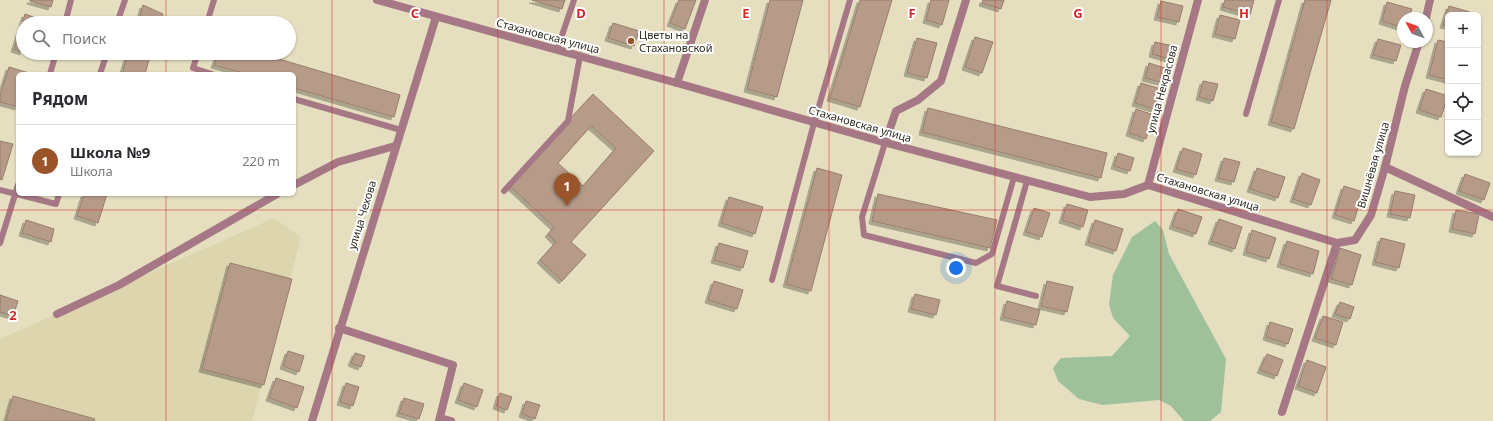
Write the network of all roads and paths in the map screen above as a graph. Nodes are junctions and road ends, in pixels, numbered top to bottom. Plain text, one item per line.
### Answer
1 (71, 0) edge
2 (125, 0) edge
3 (214, 0) edge
4 (377, 0) edge
5 (574, 0) edge
6 (705, 0) edge
7 (850, 0) edge
8 (966, 0) edge
9 (1198, 0) edge
10 (1279, 0) edge
11 (1430, 0) edge
12 (1427, 12) edge
13 (67, 16) edge
14 (119, 16) edge
15 (209, 16) edge
16 (436, 17) junction
17 (1416, 48) edge
18 (556, 50) junction
19 (580, 56) junction
20 (54, 60) edge
21 (105, 60) edge
22 (196, 60) edge
23 (51, 72) edge
24 (101, 72) edge
25 (206, 72) edge
26 (677, 83) junction
27 (296, 100) edge
28 (1246, 114) dead end
29 (814, 123) junction
30 (401, 130) junction
31 (885, 143) junction
32 (395, 146) junction
33 (1385, 167) junction
34 (1014, 177) junction
35 (1028, 181) junction
36 (296, 184) edge
37 (1148, 185) junction
38 (0, 190) edge
39 (504, 191) dead end
40 (16, 192) edge
41 (15, 195) junction
42 (20, 196) edge
43 (58, 196) edge
44 (274, 196) edge
45 (1493, 217) edge
46 (0, 243) edge
47 (1337, 243) junction
48 (772, 280) dead end
49 (1036, 296) dead end
50 (57, 314) dead end
51 (339, 328) junction
52 (1282, 412) dead end
53 (440, 420) edge
54 (312, 421) edge
55 (450, 421) edge

1 - 13 lane
2 - 14 lane
3 - 15 lane
4 - 16 street, Стахановская улица
5 - 18 lane
6 - 26 street
7 - 29 lane
8 - 31 street
9 - 37 street, улица Некрасова
10 - 28 lane
11 - 12 street
16 - 18 street, Стахановская улица
16 - 30 street, улица Чехова
17 - 33 street, Вишнёвая улица
18 - 19 street, Стахановская улица
19 - 26 street, Стахановская улица
19 - 39 lane
20 - 23 lane
21 - 24 lane
22 - 25 lane
26 - 29 street, Стахановская улица
27 - 30 lane
29 - 31 street, Стахановская улица
29 - 48 lane
30 - 32 street, улица Чехова
31 - 34 street, Стахановская улица
31 - 34 lane
32 - 36 street
32 - 51 street, улица Чехова
33 - 45 street
33 - 47 street, Вишнёвая улица
34 - 35 street, Стахановская улица
35 - 37 street, Стахановская улица
35 - 49 lane
37 - 47 street, Стахановская улица
38 - 41 lane
40 - 41 lane
41 - 46 lane
42 - 43 lane
44 - 50 street
47 - 52 street
51 - 53 street
51 - 54 street, улица Чехова
53 - 55 street

